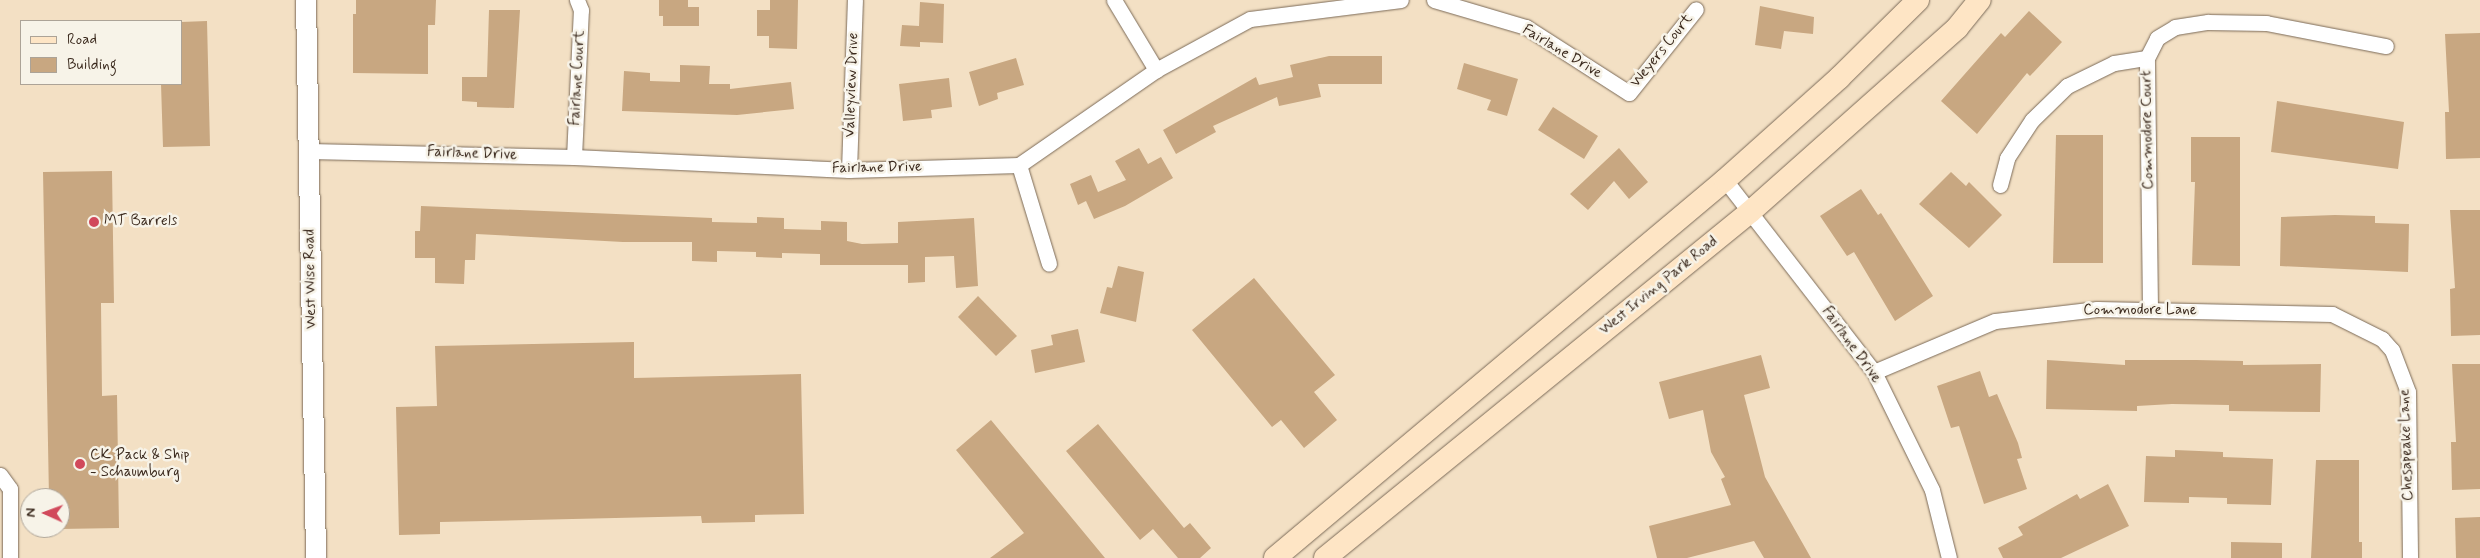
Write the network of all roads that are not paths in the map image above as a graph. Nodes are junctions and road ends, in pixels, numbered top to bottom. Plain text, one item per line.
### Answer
1 (306, 0) edge
2 (577, 0) edge
3 (855, 0) edge
4 (1114, 0) edge
5 (1401, 0) edge
6 (1434, 0) edge
7 (1918, 0) edge
8 (1980, 0) edge
9 (1696, 9) dead end
10 (2386, 46) dead end
11 (2147, 58) junction
12 (1156, 70) junction
13 (1629, 93) joint
14 (309, 151) junction
15 (574, 157) junction
16 (1018, 165) junction
17 (849, 170) junction
18 (1725, 180) junction
19 (2000, 185) dead end
20 (1750, 212) junction
21 (1049, 264) dead end
22 (2150, 309) junction
23 (2382, 339) joint
24 (1874, 372) junction
25 (0, 475) edge
26 (10, 558) edge
27 (316, 558) edge
28 (1275, 558) edge
29 (1326, 558) edge
30 (1949, 558) edge
31 (2410, 558) edge

1 - 14 street, West Wise Road
2 - 15 street, Fairlane Court
3 - 17 street, Valleyview Drive
4 - 12 street
5 - 12 street
6 - 13 street, Fairlane Drive
7 - 18 main road
8 - 20 main road, West Irving Park Road
9 - 13 street, Weyers Court
10 - 11 street, Commodore Court
11 - 19 street
11 - 22 street, Commodore Court
12 - 16 street
14 - 15 street, Fairlane Drive
14 - 27 street, West Wise Road
15 - 17 street, Fairlane Drive
16 - 17 street, Fairlane Drive
16 - 21 street
18 - 20 street, Fairlane Drive
18 - 28 main road
20 - 24 street, Fairlane Drive
20 - 29 main road, West Irving Park Road
22 - 23 street, Commodore Lane
22 - 24 street, Commodore Lane
23 - 31 street, Chesapeake Lane
24 - 30 street, Fairlane Drive
25 - 26 street

